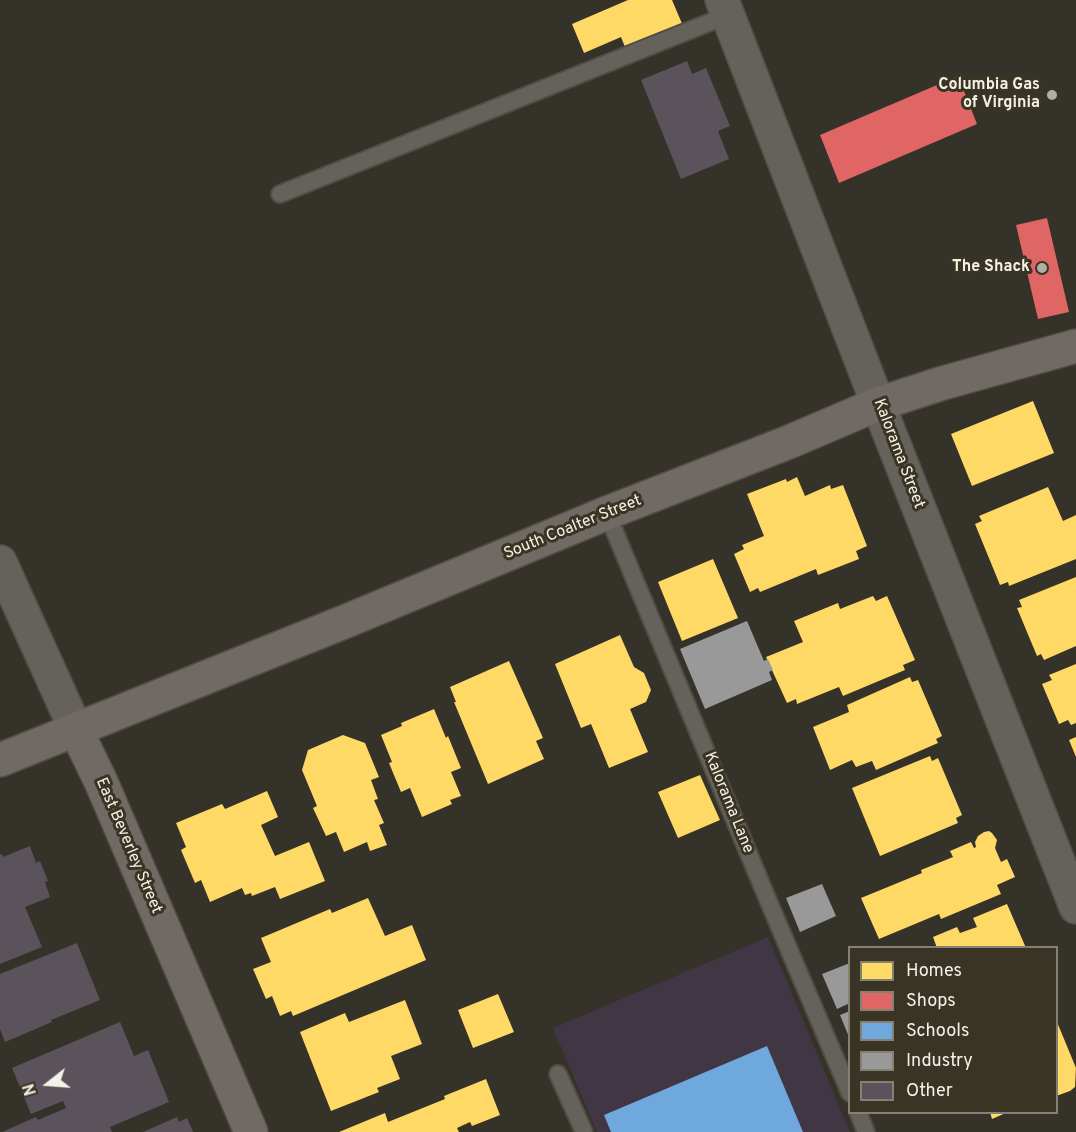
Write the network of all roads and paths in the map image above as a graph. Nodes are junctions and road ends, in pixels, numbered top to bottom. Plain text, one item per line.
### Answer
1 (725, 8) edge
2 (280, 195) dead end
3 (1076, 346) edge
4 (878, 404) junction
5 (607, 513) junction
6 (0, 562) edge
7 (76, 730) junction
8 (0, 760) edge
9 (1076, 907) edge
10 (558, 1074) dead end
11 (848, 1091) edge
12 (858, 1114) edge
13 (251, 1132) edge
14 (584, 1132) edge
15 (866, 1132) edge

1 - 2 lane
1 - 4 street, Kalorama Street
3 - 4 main road, South Coalter Street
4 - 5 main road, South Coalter Street
4 - 9 street, Kalorama Street
5 - 7 main road, South Coalter Street
5 - 11 lane, Kalorama Lane
6 - 7 street, East Beverley Street
7 - 8 main road, South Coalter Street
7 - 13 main road, East Beverley Street
10 - 14 lane
12 - 15 lane

